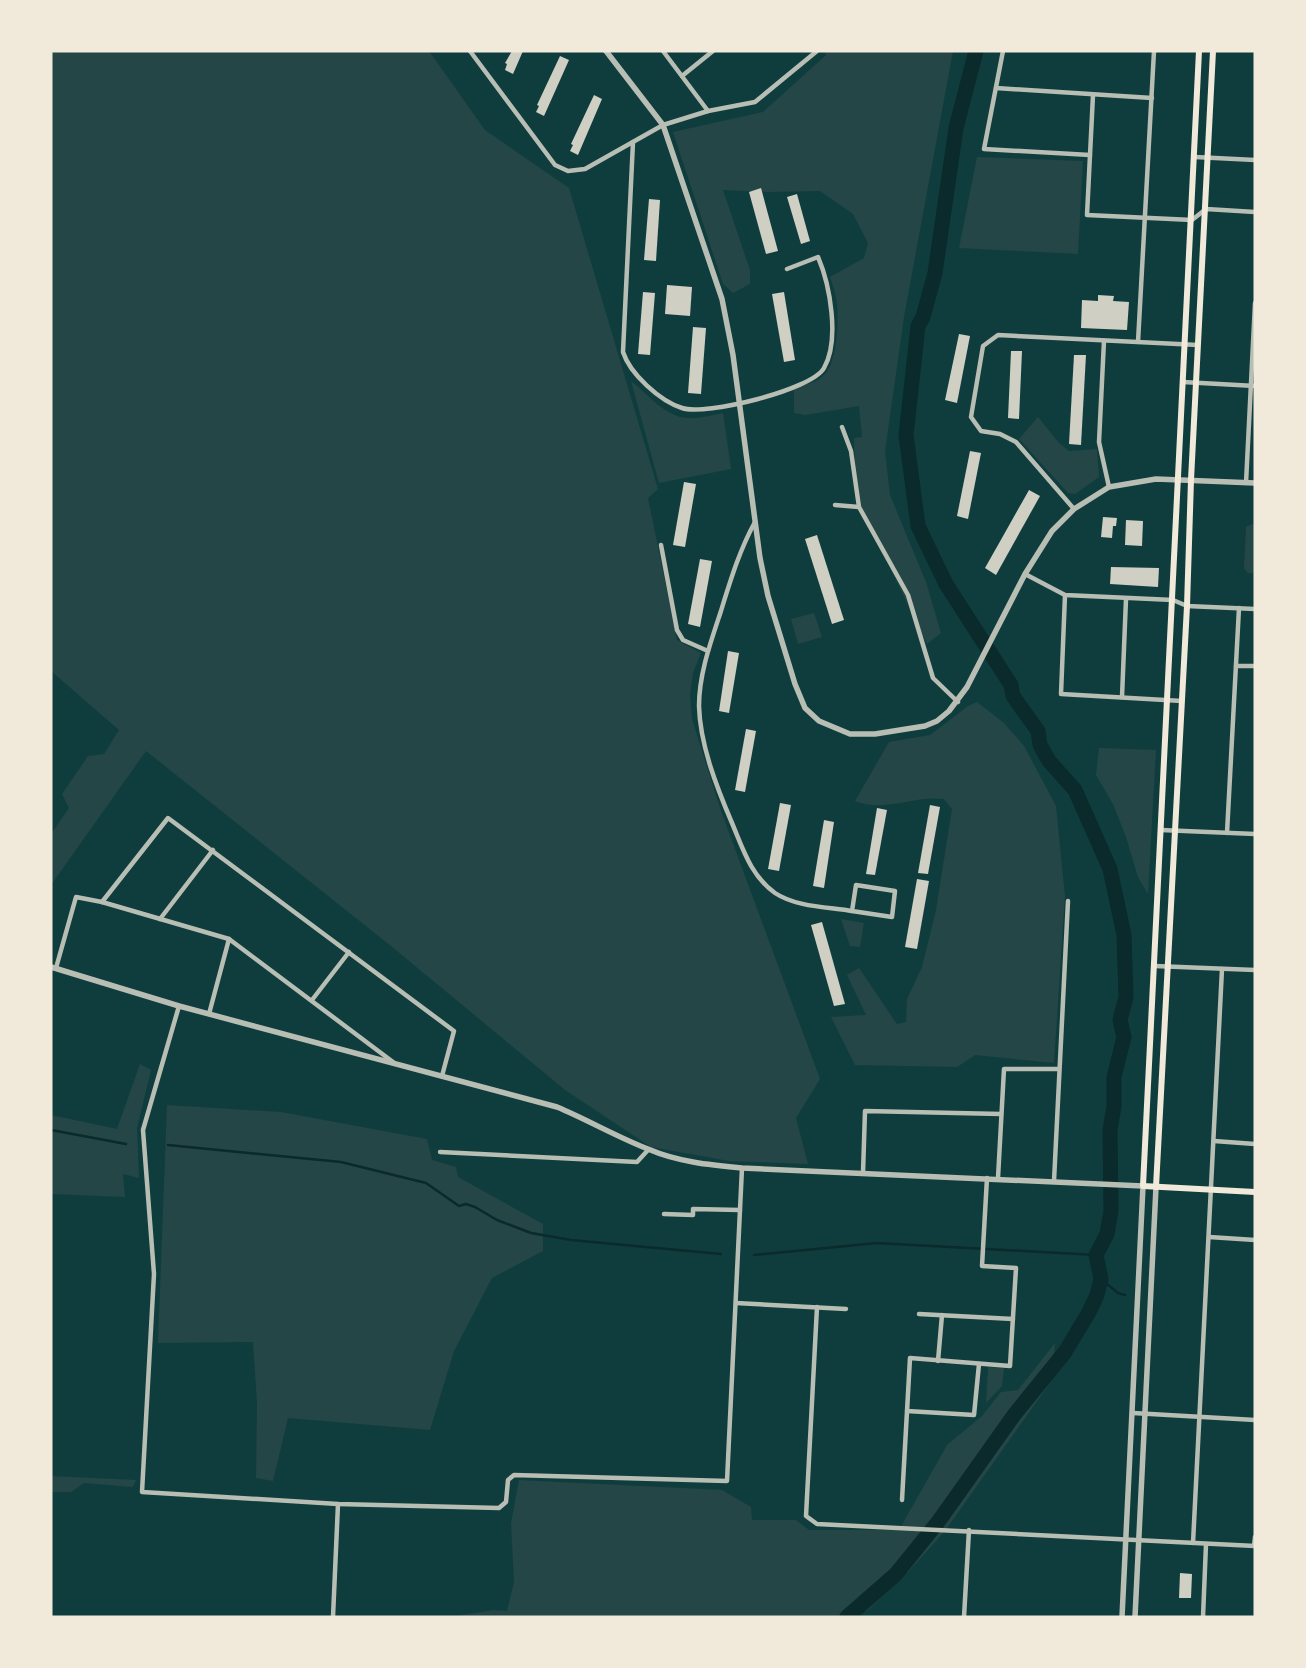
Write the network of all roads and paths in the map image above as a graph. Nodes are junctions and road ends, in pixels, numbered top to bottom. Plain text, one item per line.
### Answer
1 (470, 51) edge
2 (663, 51) edge
3 (713, 51) edge
4 (817, 51) edge
5 (1003, 51) edge
6 (1154, 51) edge
7 (1199, 51) edge
8 (1213, 51) edge
9 (608, 52) edge
10 (682, 76) junction
11 (996, 88) junction
12 (1093, 95) junction
13 (1152, 98) junction
14 (708, 111) junction
15 (663, 125) junction
16 (633, 142) junction
17 (1090, 155) junction
18 (1195, 156) junction
19 (1208, 157) junction
20 (1255, 160) edge
21 (1206, 210) junction
22 (1255, 212) edge
23 (1146, 217) junction
24 (1192, 220) junction
25 (787, 269) dead end
26 (1255, 303) edge
27 (1104, 341) junction
28 (1138, 342) junction
29 (1185, 344) junction
30 (1198, 345) junction
31 (1183, 382) junction
32 (1196, 382) junction
33 (1253, 386) edge
34 (741, 402) junction
35 (842, 427) dead end
36 (1248, 436) junction
37 (1255, 436) edge
38 (1180, 480) junction
39 (1191, 480) junction
40 (1246, 483) junction
41 (1255, 483) edge
42 (1109, 488) junction
43 (835, 506) dead end
44 (859, 507) junction
45 (1074, 509) junction
46 (757, 520) junction
47 (661, 545) dead end
48 (1025, 574) junction
49 (1065, 595) junction
50 (1126, 599) junction
51 (1173, 600) junction
52 (1187, 606) junction
53 (1239, 608) junction
54 (1255, 609) edge
55 (708, 652) junction
56 (1236, 666) junction
57 (1255, 666) edge
58 (1122, 697) junction
59 (1168, 700) junction
60 (1182, 700) junction
61 (958, 702) junction
62 (1162, 830) junction
63 (1176, 831) junction
64 (1227, 833) junction
65 (1255, 834) edge
66 (213, 850) junction
67 (1068, 901) dead end
68 (102, 902) junction
69 (852, 911) junction
70 (160, 919) junction
71 (230, 940) junction
72 (349, 952) junction
73 (1155, 966) junction
74 (1168, 966) junction
75 (53, 967) edge
76 (1222, 969) junction
77 (1255, 970) edge
78 (312, 1000) junction
79 (179, 1006) junction
80 (209, 1014) junction
81 (393, 1062) junction
82 (1059, 1069) junction
83 (442, 1076) junction
84 (1001, 1114) junction
85 (1214, 1142) junction
86 (1255, 1144) edge
87 (648, 1150) junction
88 (440, 1152) dead end
89 (742, 1168) junction
90 (862, 1173) junction
91 (987, 1178) junction
92 (998, 1178) junction
93 (1054, 1181) junction
94 (1143, 1186) junction
95 (1156, 1187) junction
96 (1212, 1190) junction
97 (1255, 1192) edge
98 (740, 1210) junction
99 (664, 1214) dead end
100 (1209, 1237) junction
101 (1255, 1240) edge
102 (736, 1303) junction
103 (817, 1307) junction
104 (846, 1309) dead end
105 (919, 1314) dead end
106 (942, 1315) junction
107 (1013, 1319) junction
108 (938, 1361) junction
109 (979, 1364) junction
110 (906, 1411) junction
111 (1133, 1413) junction
112 (1147, 1414) junction
113 (1201, 1416) junction
114 (1255, 1420) edge
115 (902, 1500) dead end
116 (338, 1504) junction
117 (968, 1530) junction
118 (1255, 1537) edge
119 (1126, 1538) junction
120 (1139, 1539) junction
121 (1193, 1543) junction
122 (1206, 1544) junction
123 (1254, 1546) edge
124 (333, 1617) edge
125 (964, 1617) edge
126 (1122, 1617) edge
127 (1135, 1617) edge
128 (1203, 1617) edge

1 - 16 street
2 - 10 street
3 - 10 street
4 - 14 street
5 - 11 street
6 - 13 street
7 - 18 main road
8 - 19 main road
9 - 15 street
10 - 14 street
11 - 12 street
11 - 17 street
12 - 13 street
12 - 17 street
13 - 23 street
14 - 15 street
15 - 16 street
15 - 34 street
16 - 34 street
17 - 23 street
18 - 19 street
18 - 24 main road
19 - 20 street
19 - 21 main road
21 - 22 street
21 - 24 street
21 - 30 main road
23 - 24 street
23 - 28 street
24 - 29 main road
25 - 34 street
26 - 33 street
27 - 28 street
27 - 42 street
27 - 45 street
28 - 29 street
29 - 30 street
29 - 31 main road
30 - 32 main road
31 - 32 street
31 - 38 main road
32 - 33 street
32 - 39 main road
33 - 36 street
34 - 46 street
35 - 44 street
36 - 37 street
36 - 40 street
38 - 39 street
38 - 42 street
38 - 51 main road
39 - 40 street
39 - 52 main road
40 - 41 street
42 - 45 street
43 - 44 street
44 - 61 street
45 - 48 street
46 - 55 street
46 - 61 street
47 - 55 street
48 - 49 street
48 - 61 street
49 - 50 street
49 - 58 street
50 - 51 street
50 - 58 street
51 - 52 street
51 - 59 main road
52 - 53 street
52 - 60 main road
53 - 54 street
53 - 56 street
55 - 69 street
56 - 57 street
56 - 64 street
58 - 59 street
59 - 60 street
59 - 62 main road
60 - 63 main road
62 - 63 street
62 - 73 main road
63 - 64 street
63 - 74 main road
64 - 65 street
66 - 68 street
66 - 70 street
66 - 72 street
67 - 82 street
68 - 70 street
68 - 75 street
69 - 69 street
70 - 71 street
71 - 78 street
71 - 80 street
72 - 78 street
72 - 83 street
73 - 74 street
73 - 94 main road
74 - 76 street
74 - 95 main road
75 - 79 street
76 - 77 street
76 - 85 street
78 - 81 street
79 - 80 street
79 - 116 street
80 - 81 street
81 - 83 street
82 - 84 street
82 - 93 street
83 - 87 street
84 - 90 street
84 - 92 street
85 - 86 street
85 - 96 street
87 - 88 street
87 - 89 street
89 - 90 street
89 - 98 street
90 - 91 street
91 - 92 street
91 - 107 street
92 - 93 street
93 - 94 street
94 - 95 main road
94 - 111 street
95 - 96 main road
95 - 112 street
96 - 97 main road
96 - 100 street
98 - 99 street
98 - 102 street
100 - 101 street
100 - 113 street
102 - 103 street
102 - 116 street
103 - 104 street
103 - 117 street
105 - 106 street
106 - 107 street
106 - 108 street
107 - 109 street
108 - 109 street
108 - 110 street
109 - 110 street
110 - 115 street
111 - 112 street
111 - 119 street
112 - 113 street
112 - 120 street
113 - 114 street
113 - 121 street
116 - 124 street
117 - 119 street
117 - 125 street
118 - 123 street
119 - 120 street
119 - 126 street
120 - 121 street
120 - 127 street
121 - 122 street
122 - 123 street
122 - 128 street

